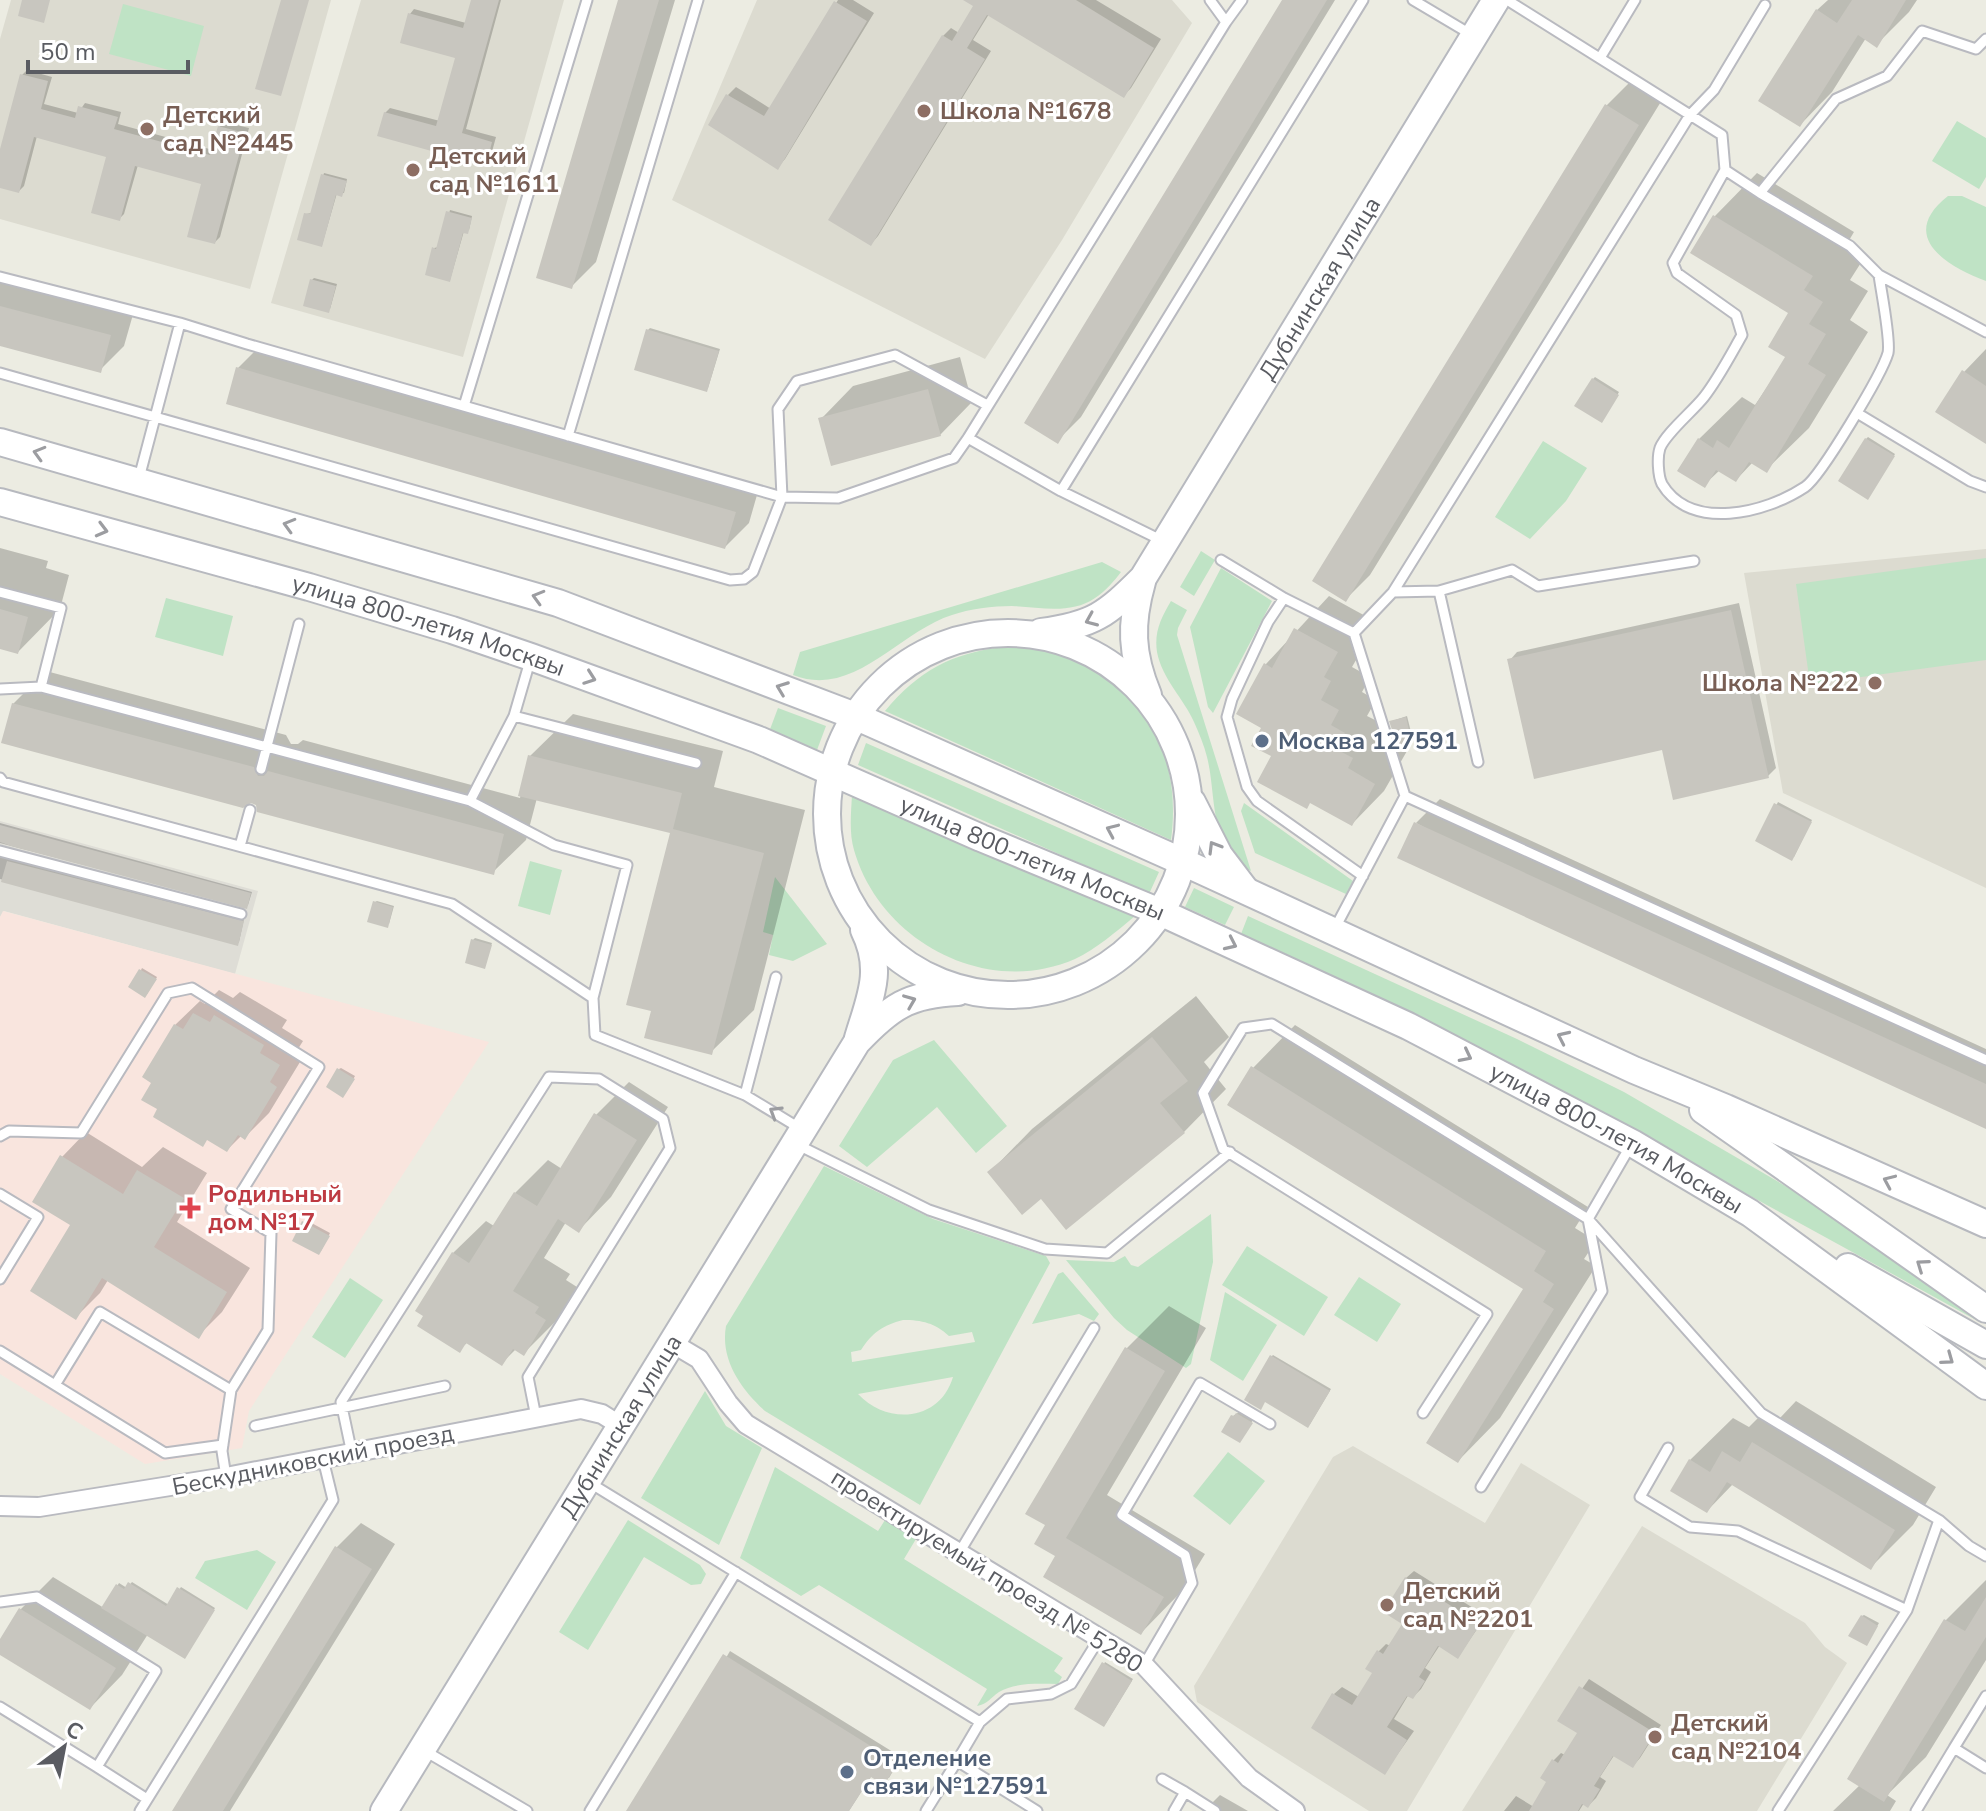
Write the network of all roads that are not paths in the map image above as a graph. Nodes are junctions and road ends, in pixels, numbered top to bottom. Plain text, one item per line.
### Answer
1 (587, 0) edge
2 (698, 0) edge
3 (1210, 0) edge
4 (1242, 0) edge
5 (1363, 0) edge
6 (1413, 0) edge
7 (1496, 0) edge
8 (1507, 0) edge
9 (1635, 0) edge
10 (1765, 5) dead end
11 (1226, 22) junction
12 (1474, 36) junction
13 (1986, 39) edge
14 (1600, 58) junction
15 (1690, 115) junction
16 (1725, 170) junction
17 (1760, 193) junction
18 (1879, 275) junction
19 (0, 277) edge
20 (180, 323) junction
21 (1986, 332) edge
22 (0, 373) edge
23 (987, 405) junction
24 (464, 406) junction
25 (1857, 413) junction
26 (155, 415) junction
27 (568, 436) junction
28 (968, 438) junction
29 (0, 442) edge
30 (138, 481) junction
31 (1986, 487) edge
32 (1061, 491) junction
33 (782, 497) junction
34 (0, 502) edge
35 (1165, 542) junction
36 (1221, 560) dead end
37 (1694, 561) dead end
38 (1143, 578) junction
39 (1439, 591) junction
40 (0, 592) edge
41 (1393, 592) junction
42 (1284, 598) junction
43 (299, 624) dead end
44 (1354, 633) junction
45 (1025, 634) junction
46 (531, 657) junction
47 (41, 687) junction
48 (0, 689) edge
49 (1152, 704) junction
50 (514, 716) junction
51 (855, 716) junction
52 (267, 747) junction
53 (1478, 762) dead end
54 (696, 763) dead end
55 (261, 769) dead end
56 (832, 772) junction
57 (0, 778) edge
58 (1188, 794) junction
59 (1405, 796) junction
60 (470, 801) junction
61 (250, 810) dead end
62 (240, 846) junction
63 (0, 851) edge
64 (1183, 862) junction
65 (1363, 876) junction
66 (1249, 894) junction
67 (1160, 912) junction
68 (241, 914) dead end
69 (857, 915) junction
70 (1333, 932) junction
71 (776, 977) dead end
72 (977, 991) junction
73 (593, 998) junction
74 (857, 1042) junction
75 (1986, 1060) edge
76 (1634, 1070) junction
77 (745, 1095) junction
78 (0, 1136) edge
79 (799, 1137) junction
80 (1632, 1143) junction
81 (1230, 1152) junction
82 (0, 1194) edge
83 (1750, 1213) junction
84 (1588, 1219) junction
85 (1986, 1224) edge
86 (0, 1279) edge
87 (1986, 1309) edge
88 (1094, 1328) dead end
89 (672, 1343) junction
90 (1986, 1345) edge
91 (0, 1351) edge
92 (55, 1385) junction
93 (445, 1386) dead end
94 (1986, 1386) edge
95 (231, 1390) junction
96 (342, 1408) junction
97 (1423, 1413) dead end
98 (536, 1417) junction
99 (1270, 1424) dead end
100 (255, 1426) dead end
101 (621, 1426) junction
102 (223, 1445) junction
103 (1668, 1448) dead end
104 (352, 1454) junction
105 (323, 1459) junction
106 (226, 1477) junction
107 (587, 1482) junction
108 (1481, 1487) dead end
109 (0, 1506) edge
110 (1939, 1520) junction
111 (959, 1553) junction
112 (1986, 1556) edge
113 (736, 1572) junction
114 (0, 1602) edge
115 (1907, 1610) junction
116 (1099, 1639) junction
117 (1144, 1665) junction
118 (1986, 1696) edge
119 (0, 1707) edge
120 (980, 1722) junction
121 (1954, 1748) junction
122 (422, 1749) junction
123 (957, 1761) junction
124 (97, 1767) junction
125 (1986, 1768) edge
126 (1162, 1779) dead end
127 (1185, 1792) junction
128 (147, 1799) junction
129 (140, 1811) edge
130 (384, 1811) edge
131 (527, 1811) edge
132 (590, 1811) edge
133 (926, 1811) edge
134 (1037, 1811) edge
135 (1174, 1811) edge
136 (1215, 1811) edge
137 (1295, 1811) edge
138 (1778, 1811) edge
139 (1916, 1811) edge

1 - 24 lane
2 - 27 lane
3 - 11 lane
4 - 11 lane
5 - 32 lane
6 - 12 lane
7 - 12 main road, Дубнинская улица
8 - 14 lane
9 - 14 lane
10 - 15 lane
11 - 23 lane
12 - 35 main road, Дубнинская улица
13 - 17 lane
14 - 15 lane
15 - 16 lane
15 - 41 lane
16 - 17 lane
16 - 25 lane
17 - 18 lane
18 - 21 lane
18 - 25 lane
19 - 20 lane
20 - 24 lane
20 - 26 lane
22 - 26 lane
23 - 28 lane
23 - 33 lane
24 - 27 lane
25 - 31 lane
26 - 30 lane
26 - 33 lane
27 - 33 lane
28 - 32 lane
28 - 33 lane
30 -> 29 main road
51 -> 30 main road
32 - 35 lane
34 -> 46 main road, улица 800-летия Москвы
35 - 38 main road, Дубнинская улица
36 - 42 lane
37 - 39 lane
38 -> 45 main road, Дубнинская улица
38 - 49 main road, Дубнинская улица
39 - 41 lane
39 - 53 lane
40 - 47 lane
41 - 44 lane
42 - 44 lane
42 - 65 lane
43 - 52 lane
44 - 59 lane
45 - 49 main road
45 - 51 main road
46 - 50 lane
46 -> 56 main road, улица 800-летия Москвы
47 - 48 lane
47 - 52 lane
49 - 58 main road
50 - 54 lane
50 - 60 lane
51 - 56 main road
64 -> 51 main road
52 - 55 lane
52 - 60 lane
56 - 67 main road, улица 800-летия Москвы
56 - 69 main road
57 - 62 lane
58 - 64 main road
66 -> 58 main road
59 - 65 lane
59 - 75 lane
60 - 73 lane
61 - 62 lane
62 - 73 lane
63 - 68 lane
64 - 66 main road
64 - 67 main road
65 - 70 lane
66 - 70 main road
67 - 72 main road
67 -> 80 main road, улица 800-летия Москвы
69 - 72 main road
69 - 74 main road, Дубнинская улица
76 -> 70 main road
71 - 77 lane
74 -> 72 main road, Дубнинская улица
73 - 77 lane
74 - 79 main road, Дубнинская улица
85 -> 76 main road
87 -> 76 main road
79 -> 77 lane
78 - 95 lane
79 - 81 lane
79 - 89 main road, Дубнинская улица
80 - 83 main road, улица 800-летия Москвы
80 - 84 lane
81 - 84 lane
81 - 97 lane
82 - 86 lane
83 - 90 main road
83 -> 94 main road, улица 800-летия Москвы
84 - 108 lane
84 - 110 lane
88 - 111 lane
89 - 101 main road, Дубнинская улица
89 - 111 street, проектируемый проезд № 5280
91 - 92 lane
92 - 95 lane
92 - 102 lane
93 - 96 lane
95 - 102 lane
96 - 98 lane
96 - 100 lane
96 - 104 lane
98 - 101 street, Бескудниковский проезд
98 - 104 street, Бескудниковский проезд
99 - 117 lane
101 - 107 main road, Дубнинская улица
102 - 106 lane
103 - 115 lane
104 - 105 street, Бескудниковский проезд
105 - 106 street, Бескудниковский проезд
105 - 128 lane
106 - 109 street, Бескудниковский проезд
107 - 113 lane
107 - 122 main road, Дубнинская улица
110 - 112 lane
110 - 115 lane
111 - 116 street, проектируемый проезд № 5280
113 - 120 lane
113 - 132 lane
114 - 124 lane
115 - 138 lane
116 - 117 street, проектируемый проезд № 5280
116 - 120 lane
117 - 137 street, проектируемый проезд № 5280
118 - 121 lane
119 - 124 lane
120 - 123 lane
121 - 125 lane
121 - 139 lane
122 - 130 main road, Дубнинская улица
122 - 131 lane
123 - 133 lane
123 - 134 lane
124 - 128 lane
126 - 127 lane
127 - 135 lane
127 - 136 lane
128 - 129 lane

